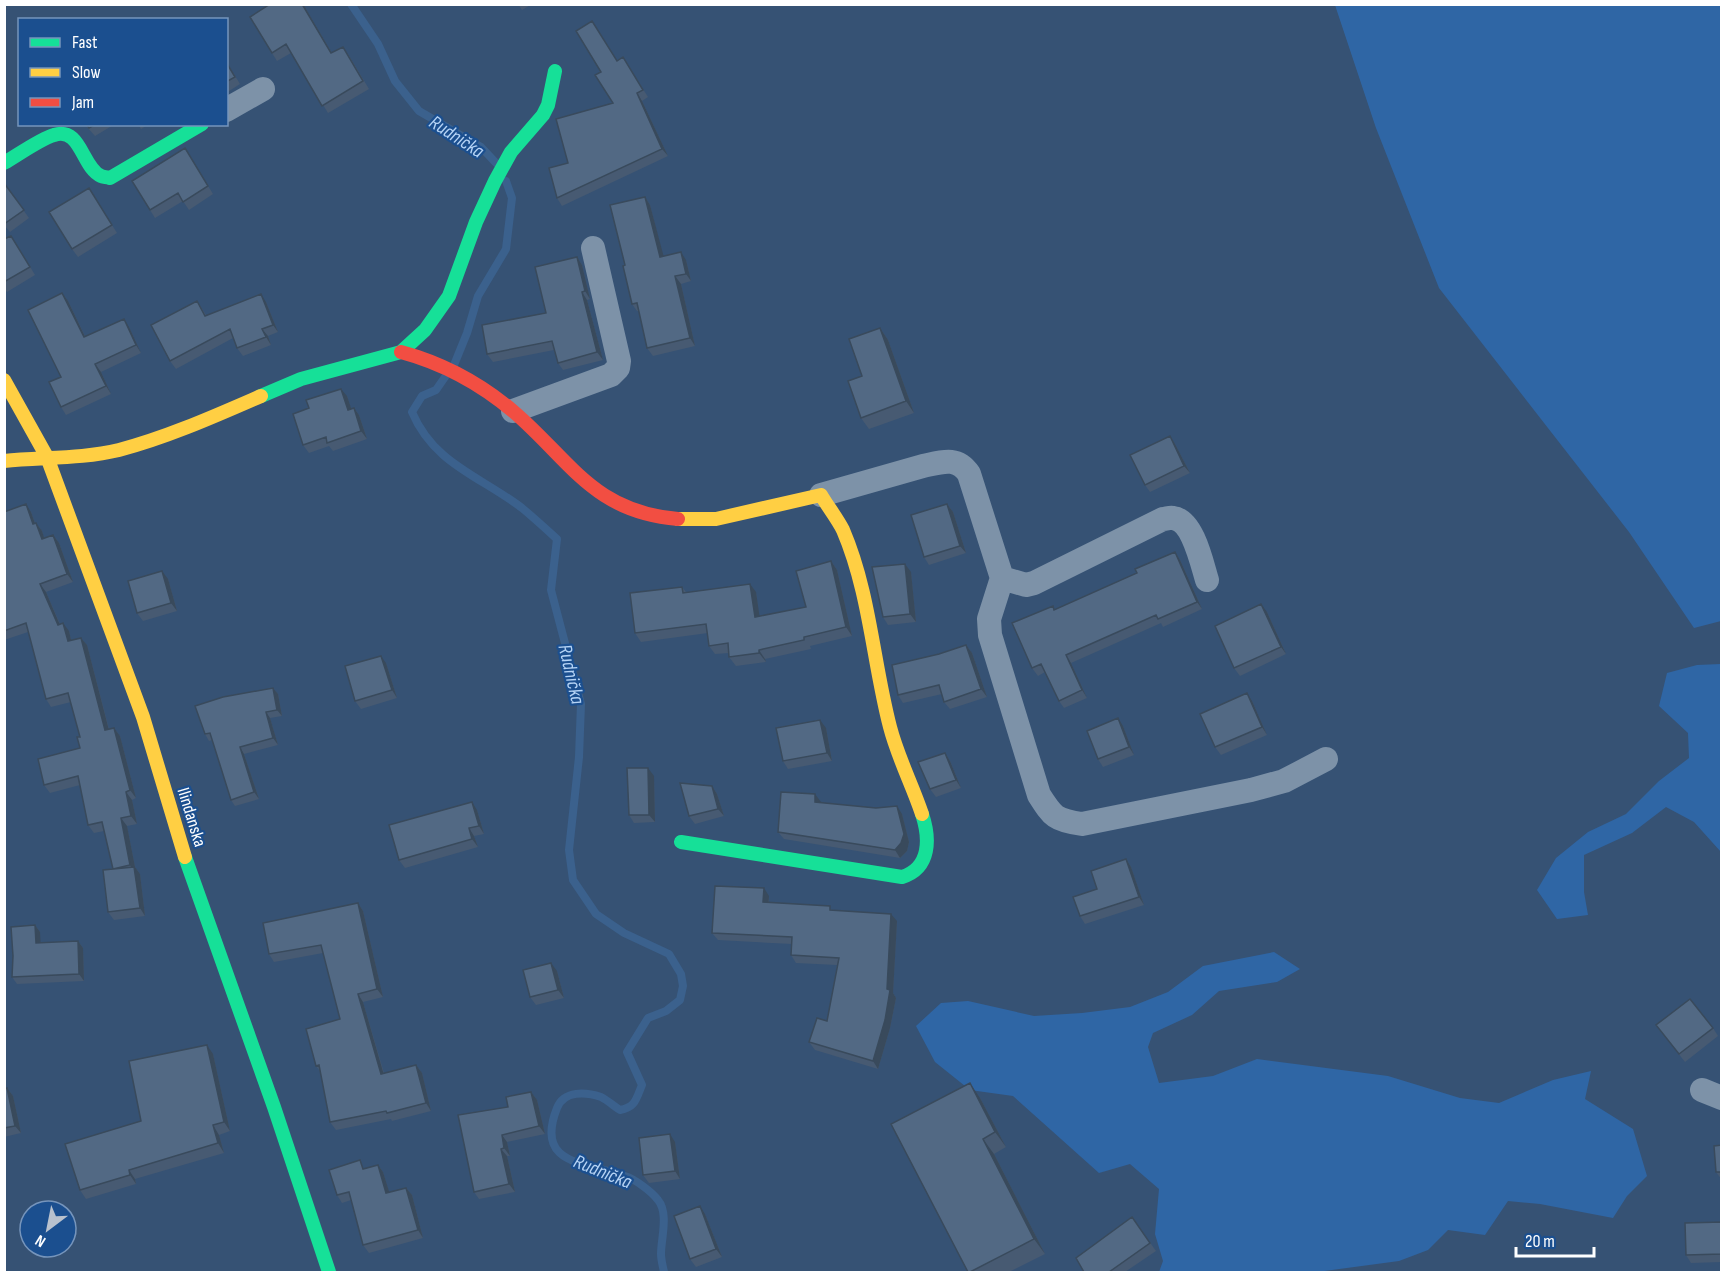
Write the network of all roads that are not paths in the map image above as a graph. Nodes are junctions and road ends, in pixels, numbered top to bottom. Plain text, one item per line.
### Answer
1 (555, 71) dead end
2 (263, 89) dead end
3 (228, 109) edge
4 (199, 126) edge
5 (4, 163) edge
6 (593, 248) dead end
7 (401, 352) junction
8 (4, 380) edge
9 (513, 411) junction
10 (47, 457) junction
11 (4, 461) edge
12 (821, 495) junction
13 (1002, 578) junction
14 (1208, 580) dead end
15 (1326, 759) dead end
16 (681, 842) dead end
17 (329, 1272) edge

1 - 7 street
2 - 3 street
4 - 5 street
6 - 9 street
7 - 9 street
7 - 10 street
8 - 10 street, Ilindanska
9 - 12 street
10 - 11 street
10 - 17 street, Ilindanska
12 - 13 street
12 - 16 street
13 - 14 street
13 - 15 street

